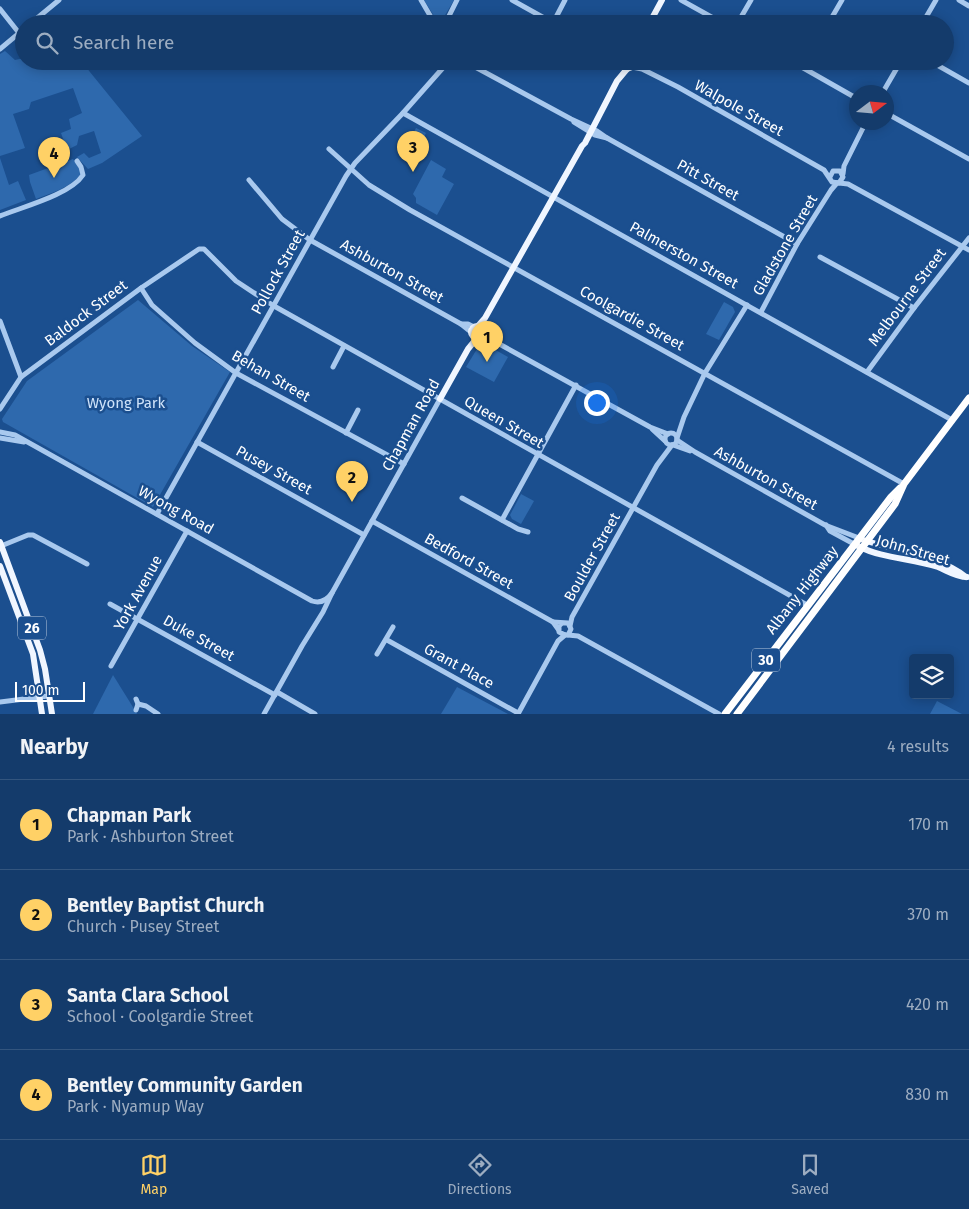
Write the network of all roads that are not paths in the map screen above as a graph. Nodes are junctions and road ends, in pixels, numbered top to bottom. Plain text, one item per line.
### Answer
1 (59, 0) edge
2 (421, 0) edge
3 (457, 0) edge
4 (512, 0) edge
5 (565, 0) edge
6 (662, 0) edge
7 (681, 0) edge
8 (751, 0) edge
9 (842, 0) edge
10 (936, 0) edge
11 (959, 0) edge
12 (969, 6) edge
13 (0, 9) edge
14 (41, 15) edge
15 (430, 15) edge
16 (449, 15) edge
17 (539, 15) edge
18 (558, 15) edge
19 (654, 15) edge
20 (708, 15) edge
21 (742, 15) edge
22 (833, 15) edge
23 (927, 15) edge
24 (15, 24) edge
25 (15, 37) edge
26 (0, 49) edge
27 (441, 70) edge
28 (481, 70) edge
29 (623, 70) edge
30 (644, 70) edge
31 (806, 70) edge
32 (896, 70) edge
33 (946, 70) edge
34 (969, 83) edge
35 (887, 85) edge
36 (849, 94) edge
37 (404, 113) junction
38 (894, 117) edge
39 (591, 130) junction
40 (862, 130) edge
41 (330, 149) dead end
42 (969, 159) edge
43 (77, 161) dead end
44 (844, 166) junction
45 (350, 169) junction
46 (824, 170) junction
47 (835, 170) junction
48 (843, 176) junction
49 (830, 178) junction
50 (249, 180) dead end
51 (838, 183) junction
52 (848, 184) junction
53 (831, 190) junction
54 (553, 196) junction
55 (0, 216) edge
56 (969, 238) edge
57 (310, 240) junction
58 (797, 244) junction
59 (962, 246) junction
60 (199, 249) joint
61 (969, 250) edge
62 (820, 257) dead end
63 (514, 267) junction
64 (141, 288) junction
65 (747, 305) junction
66 (274, 306) junction
67 (914, 308) junction
68 (761, 312) junction
69 (0, 321) edge
70 (477, 332) junction
71 (344, 346) junction
72 (333, 367) dead end
73 (867, 372) junction
74 (236, 373) junction
75 (705, 374) junction
76 (21, 377) junction
77 (576, 385) junction
78 (440, 399) junction
79 (969, 399) edge
80 (0, 409) edge
81 (358, 410) dead end
82 (684, 417) junction
83 (952, 420) junction
84 (650, 427) junction
85 (0, 432) edge
86 (346, 433) junction
87 (669, 434) junction
88 (0, 438) edge
89 (677, 439) junction
90 (198, 442) junction
91 (666, 442) junction
92 (27, 443) junction
93 (672, 445) junction
94 (695, 452) junction
95 (538, 455) junction
96 (404, 464) junction
97 (657, 465) junction
98 (904, 484) junction
99 (462, 498) dead end
100 (633, 509) junction
101 (157, 514) junction
102 (502, 520) junction
103 (372, 521) junction
104 (187, 531) junction
105 (528, 532) dead end
106 (364, 534) junction
107 (856, 541) junction
108 (867, 541) junction
109 (1, 544) edge
110 (862, 548) junction
111 (87, 564) dead end
112 (0, 566) edge
113 (968, 578) edge
114 (332, 592) junction
115 (110, 604) dead end
116 (807, 605) junction
117 (138, 619) junction
118 (564, 627) junction
119 (393, 628) dead end
120 (566, 635) junction
121 (578, 636) junction
122 (387, 640) junction
123 (558, 641) junction
124 (378, 654) dead end
125 (111, 666) dead end
126 (276, 694) junction
127 (48, 696) junction
128 (40, 697) junction
129 (0, 702) edge
130 (137, 704) dead end
131 (42, 714) edge
132 (52, 714) edge
133 (158, 714) edge
134 (264, 714) edge
135 (315, 714) edge
136 (518, 714) edge
137 (719, 714) edge
138 (725, 714) edge
139 (737, 714) edge

1 - 14 street
2 - 15 street
3 - 16 street
4 - 17 street
5 - 18 street
6 - 19 main road
7 - 20 street
8 - 21 street
9 - 22 street
10 - 23 street
11 - 12 street
13 - 24 street
25 - 26 street
27 - 37 street, Pollock Street
28 - 39 street, Pitt Street
29 - 39 main road, Chapman Road
30 - 46 street, Walpole Street
31 - 36 street
32 - 35 street
33 - 34 street
37 - 45 street, Pollock Street
37 - 54 street, Palmerston Street
38 - 42 street
39 - 54 main road, Chapman Road
39 - 58 street, Pitt Street
40 - 44 street
41 - 45 street, Coolgardie Street
43 - 55 street
44 - 47 street
44 - 48 street
45 - 57 street, Pollock Street
45 - 63 street, Coolgardie Street
46 - 47 street, Walpole Street
46 - 49 street, Walpole Street
47 - 48 street
47 - 49 street
48 - 51 street, Gladstone Street
48 - 52 street
49 - 51 street
49 - 53 street, Gladstone Street
50 - 57 street, Ashburton Street
51 - 52 street
51 - 53 street, Gladstone Street
52 - 59 street
53 - 58 street, Gladstone Street
54 - 63 main road, Chapman Road
54 - 65 street, Palmerston Street
56 - 59 street, Melbourne Street
57 - 66 street, Pollock Street
57 - 70 street, Ashburton Street
58 - 68 street, Gladstone Street
59 - 61 street
59 - 67 street, Melbourne Street
60 - 64 street, Baldock Street
60 - 66 street, Queen Street
62 - 67 street
63 - 70 main road, Chapman Road
63 - 75 street, Coolgardie Street
64 - 74 street, Behan Street
64 - 76 street, Baldock Street
65 - 68 street, Palmerston Street
65 - 75 street
66 - 71 street, Queen Street
66 - 74 street, Pollock Street
67 - 73 street, Melbourne Street
68 - 73 street, Palmerston Street
69 - 76 street
70 - 77 street
70 - 78 main road, Chapman Road
71 - 72 street
71 - 78 street, Queen Street
73 - 83 street, Palmerston Street
74 - 86 street, Behan Street
74 - 90 street, Pollock Street
75 - 82 street
75 - 98 street, Coolgardie Street
76 - 80 street, Baldock Street
77 - 84 street
77 - 95 street
78 - 95 street, Queen Street
78 - 96 street, Chapman Road
79 - 83 highway, Albany Highway / 30
81 - 86 street
82 - 87 street
82 - 89 street
83 - 98 highway, Albany Highway / 30
84 - 87 street
84 - 91 street
85 - 92 street, Wyong Road
86 - 96 street, Behan Street
87 - 89 street
87 - 91 street
88 - 92 street, Wyong Road
89 - 93 street
89 - 94 street, Ashburton Street
90 - 101 street, Pollock Street
90 - 106 street, Pusey Street
91 - 93 street
91 - 97 street
92 - 101 street, Wyong Road
93 - 94 street, Ashburton Street
93 - 97 street
94 - 107 street, Ashburton Street
95 - 100 street, Queen Street
95 - 102 street
96 - 103 street, Chapman Road
97 - 100 street, Boulder Street
98 - 107 highway, Albany Highway / 30
98 - 108 highway, Albany Highway / 30
99 - 102 street
100 - 116 street, Queen Street
100 - 118 street, Boulder Street
101 - 104 street, Wyong Road
102 - 105 street
103 - 106 street, Chapman Road
103 - 118 street, Bedford Street
104 - 114 street, Wyong Road
104 - 117 street, York Avenue
106 - 114 street, Chapman Road
107 - 108 main road, John Street
107 - 110 main road, John Street
107 - 116 highway, Albany Highway / 30
108 - 110 highway, Albany Highway / 30
108 - 113 main road, John Street
109 - 111 street
109 - 127 main road, 26
110 - 113 main road, John Street
110 - 139 highway, Albany Highway / 30
112 - 128 main road, 26
114 - 126 street, Chapman Road
115 - 117 street, Duke Street
116 - 138 highway, Albany Highway / 30
117 - 125 street, York Avenue
117 - 126 street, Duke Street
118 - 120 street
118 - 120 street
118 - 121 street
118 - 123 street
119 - 122 street
120 - 121 street
120 - 123 street
121 - 137 street
122 - 124 street
122 - 136 street, Grant Place
123 - 136 street
126 - 134 street, Chapman Road
126 - 135 street, Duke Street
127 - 128 street
127 - 132 main road, 26
128 - 129 street
128 - 131 main road, 26
130 - 133 street

